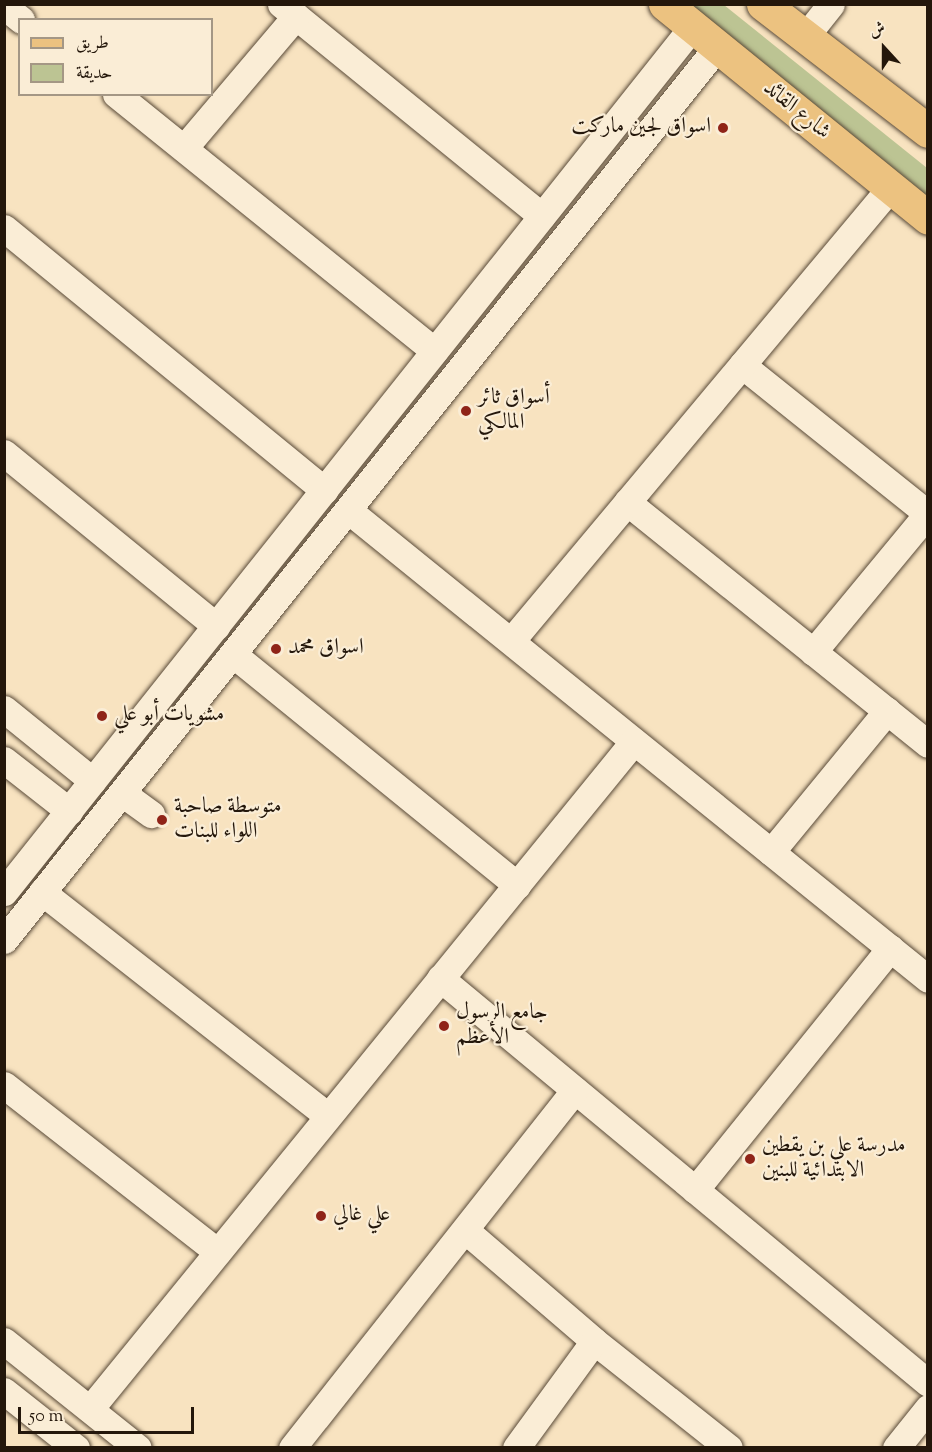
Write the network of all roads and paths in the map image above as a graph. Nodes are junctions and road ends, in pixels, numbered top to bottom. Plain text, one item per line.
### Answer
1 (665, 4) edge
2 (763, 4) edge
3 (831, 4) edge
4 (4, 6) edge
5 (288, 10) edge
6 (19, 18) edge
7 (693, 26) junction
8 (804, 38) junction
9 (718, 46) junction
10 (644, 88) junction
11 (119, 96) edge
12 (670, 107) junction
13 (927, 131) edge
14 (184, 148) junction
15 (890, 188) junction
16 (542, 216) junction
17 (927, 218) edge
18 (4, 228) edge
19 (434, 351) junction
20 (742, 365) junction
21 (4, 453) edge
22 (324, 490) junction
23 (627, 502) junction
24 (348, 510) junction
25 (927, 514) edge
26 (267, 562) junction
27 (291, 581) junction
28 (216, 626) junction
29 (511, 641) junction
30 (813, 652) junction
31 (234, 655) junction
32 (4, 710) edge
33 (887, 711) junction
34 (634, 741) junction
35 (927, 744) edge
36 (4, 760) edge
37 (93, 781) junction
38 (122, 793) junction
39 (69, 811) junction
40 (151, 814) dead end
41 (771, 852) junction
42 (517, 885) junction
43 (4, 892) edge
44 (42, 892) junction
45 (4, 940) edge
46 (890, 948) junction
47 (440, 978) junction
48 (927, 979) edge
49 (4, 1085) edge
50 (575, 1090) junction
51 (328, 1116) junction
52 (695, 1190) junction
53 (465, 1230) junction
54 (218, 1252) junction
55 (4, 1341) edge
56 (594, 1341) junction
57 (927, 1383) edge
58 (4, 1391) edge
59 (90, 1408) junction
60 (927, 1408) edge
61 (76, 1448) edge
62 (138, 1448) edge
63 (292, 1448) edge
64 (516, 1448) edge
65 (729, 1448) edge
66 (896, 1448) edge

1 - 7 main road, شارع القائد
2 - 8 main road
3 - 8 street
4 - 6 street
5 - 14 street
5 - 16 street
7 - 9 main road, شارع القائد
7 - 10 street
8 - 13 main road
9 - 12 street
9 - 15 main road, شارع القائد
10 - 12 street
10 - 16 street
11 - 14 street
12 - 24 street
14 - 19 street
15 - 17 main road, شارع القائد
15 - 20 street
16 - 19 street
18 - 22 street
19 - 22 street
20 - 23 street
20 - 25 street
21 - 28 street
22 - 26 street
23 - 29 street
23 - 30 street
24 - 27 street
24 - 29 street
25 - 30 street
26 - 27 street
26 - 28 street
27 - 31 street
28 - 37 street
29 - 34 street
30 - 33 street
31 - 38 street
31 - 42 street
32 - 37 street
33 - 35 street
33 - 41 street
34 - 41 street
34 - 42 street
36 - 39 street
37 - 39 street
38 - 40 street
38 - 44 street
39 - 43 street
41 - 46 street
42 - 47 street
44 - 45 street
44 - 51 street
46 - 48 street
46 - 52 street
47 - 50 street
47 - 51 street
49 - 54 street
50 - 52 street
50 - 53 street
51 - 54 street
52 - 57 street
53 - 56 street
53 - 63 street
54 - 59 street
55 - 59 street
56 - 64 street
56 - 65 street
58 - 61 street
59 - 62 street
60 - 66 street

